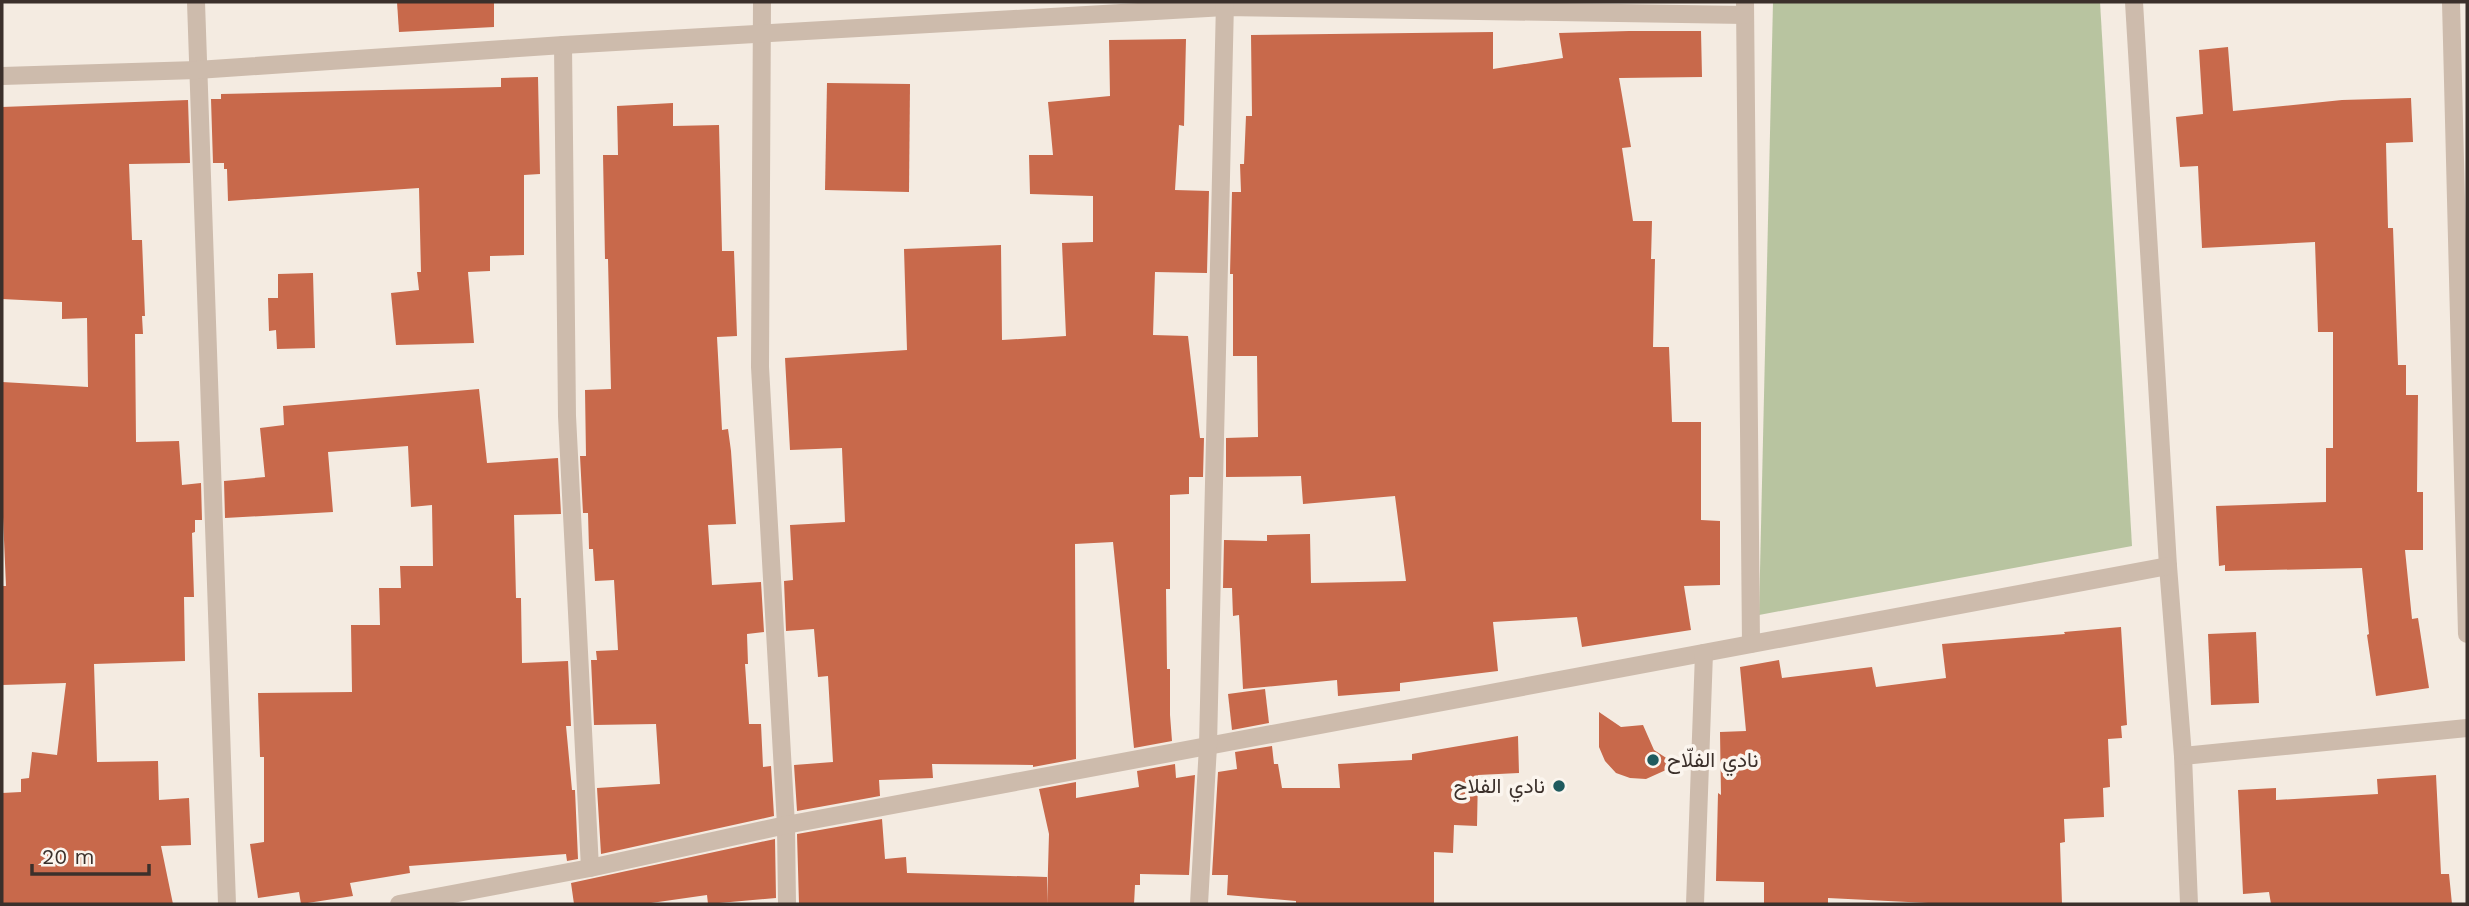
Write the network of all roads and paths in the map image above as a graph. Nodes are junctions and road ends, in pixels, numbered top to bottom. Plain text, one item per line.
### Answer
1 (196, 2) edge
2 (762, 2) edge
3 (2134, 2) edge
4 (2451, 2) edge
5 (1225, 4) edge
6 (1745, 8) edge
7 (763, 33) junction
8 (563, 46) junction
9 (197, 70) junction
10 (2, 76) edge
11 (2168, 566) junction
12 (2467, 634) edge
13 (1751, 644) junction
14 (1704, 653) junction
15 (2467, 728) edge
16 (1208, 746) junction
17 (2183, 756) junction
18 (786, 825) junction
19 (590, 867) junction
20 (228, 904) edge
21 (399, 904) edge
22 (787, 904) edge
23 (1199, 904) edge
24 (1695, 904) edge
25 (2189, 904) edge

1 - 9 street
2 - 7 street
3 - 11 street
4 - 12 street
5 - 6 street
5 - 7 street
5 - 16 street
6 - 13 street
7 - 8 street
7 - 18 street
8 - 9 street
8 - 19 street
9 - 10 street
9 - 20 street
11 - 13 street
11 - 17 street
13 - 14 street
14 - 16 street
14 - 24 street
15 - 17 street
16 - 18 street
16 - 23 street
17 - 25 street
18 - 19 street
18 - 22 street
19 - 21 street

